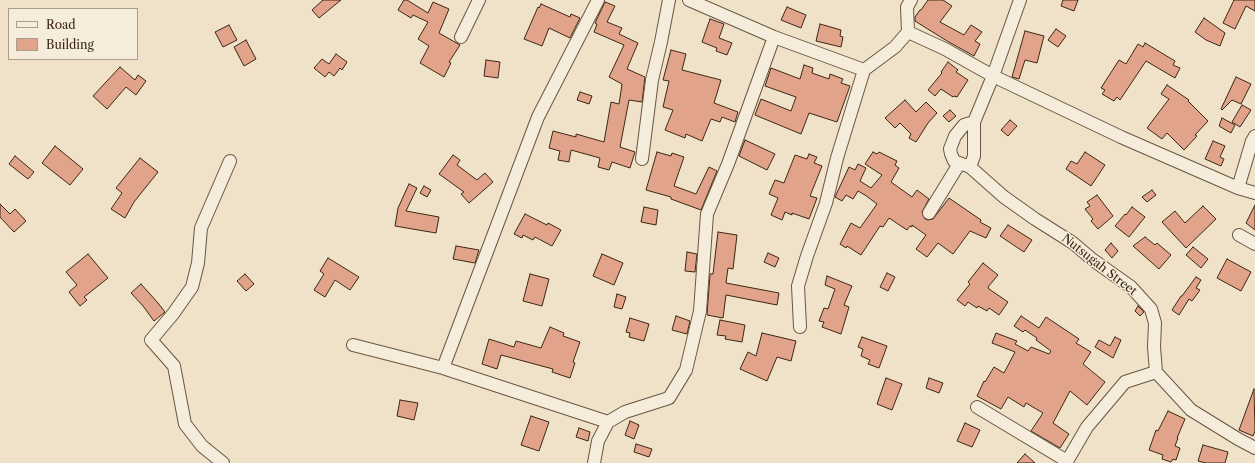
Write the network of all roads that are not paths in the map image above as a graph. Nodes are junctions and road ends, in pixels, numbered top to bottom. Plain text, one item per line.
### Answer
1 (476, 0) edge
2 (598, 0) edge
3 (669, 0) edge
4 (689, 0) edge
5 (911, 0) edge
6 (1020, 0) edge
7 (908, 32) junction
8 (462, 37) dead end
9 (774, 37) junction
10 (864, 70) junction
11 (993, 76) junction
12 (974, 122) junction
13 (1255, 136) edge
14 (642, 159) dead end
15 (230, 161) dead end
16 (964, 166) junction
17 (1238, 188) junction
18 (1255, 193) edge
19 (929, 213) dead end
20 (1239, 235) dead end
21 (1255, 244) edge
22 (800, 327) dead end
23 (353, 345) dead end
24 (443, 368) junction
25 (1156, 372) junction
26 (977, 407) dead end
27 (608, 422) junction
28 (1255, 448) edge
29 (1066, 462) edge
30 (223, 463) edge
31 (594, 463) edge

1 - 8 street
2 - 24 street
3 - 14 street
4 - 9 street
5 - 7 street
6 - 11 street
7 - 10 street
7 - 11 street
9 - 10 street
9 - 27 street
10 - 22 street
11 - 12 street
11 - 17 street
12 - 16 street
12 - 16 street
13 - 17 street
15 - 30 street
16 - 19 street
16 - 25 street, Nutsugah Street
17 - 18 street
20 - 21 street
23 - 24 street
24 - 27 street
25 - 28 street
25 - 29 street
26 - 29 street
27 - 31 street

